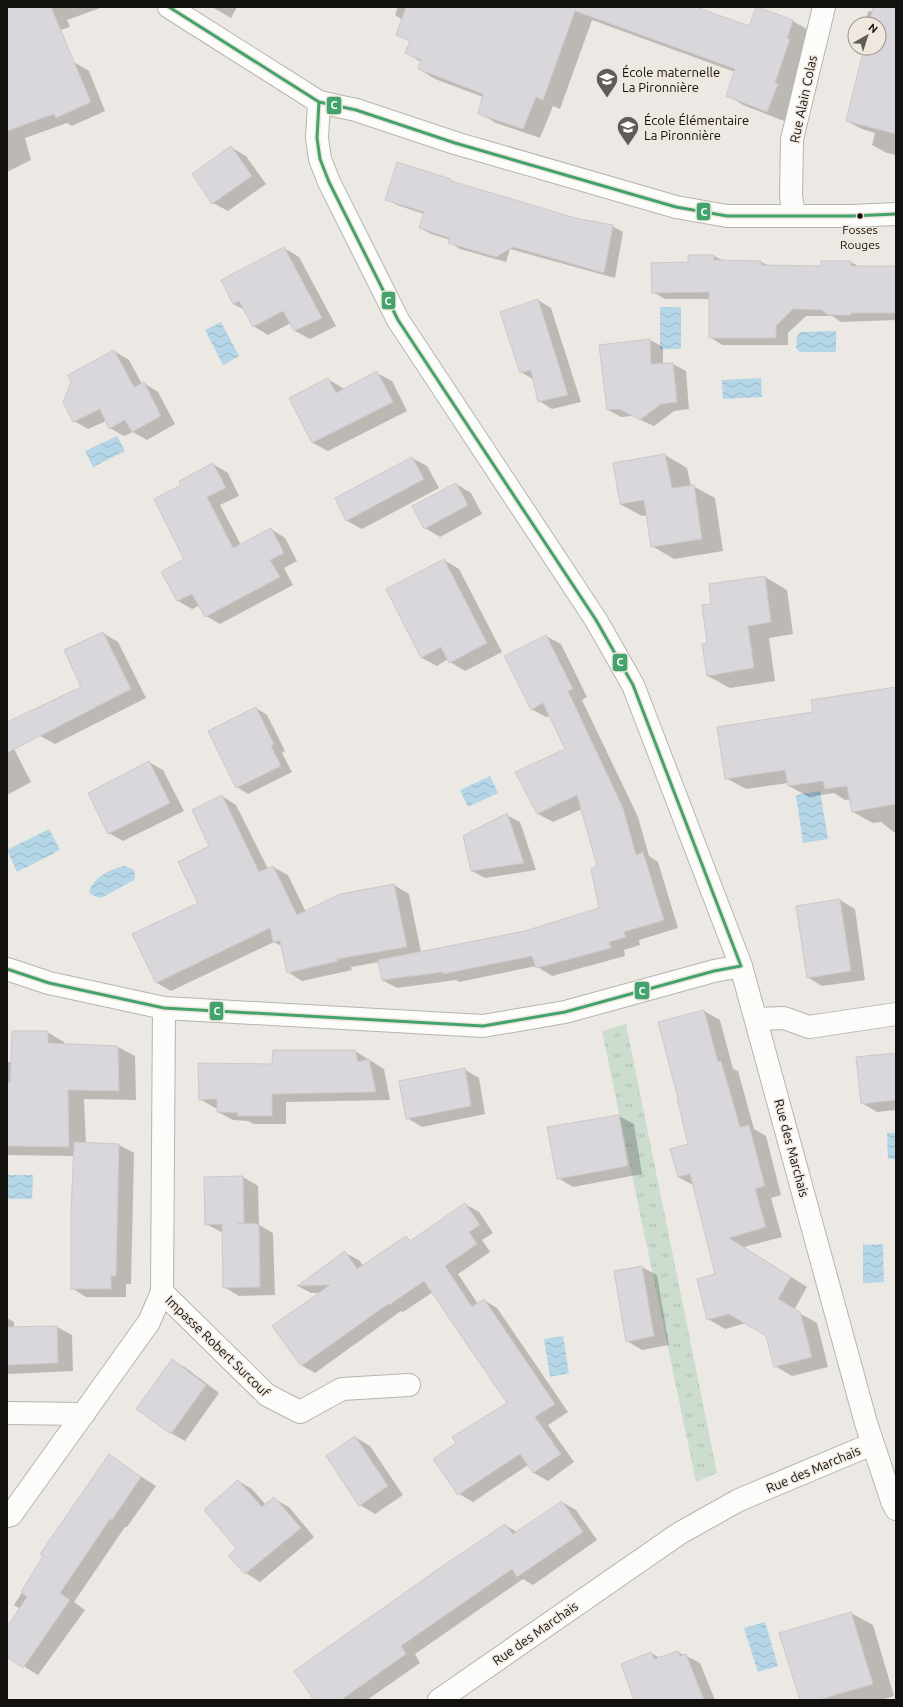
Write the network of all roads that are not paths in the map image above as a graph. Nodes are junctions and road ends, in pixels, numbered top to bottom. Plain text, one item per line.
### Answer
1 (169, 7) edge
2 (824, 7) edge
3 (319, 102) junction
4 (896, 214) edge
5 (794, 216) junction
6 (741, 966) junction
7 (7, 969) edge
8 (164, 1008) junction
9 (896, 1014) edge
10 (757, 1019) junction
11 (162, 1292) junction
12 (409, 1385) dead end
13 (7, 1413) edge
14 (84, 1414) junction
15 (872, 1444) junction
16 (896, 1509) edge
17 (7, 1516) edge
18 (438, 1700) edge

1 - 3 street
2 - 5 street, Rue Alain Colas
3 - 5 street
3 - 6 street, Rue des Marchais
4 - 5 street
6 - 8 street
6 - 10 street, Rue des Marchais
7 - 8 street
8 - 11 street, Impasse Robert Surcouf
9 - 10 street
10 - 15 street, Rue des Marchais
11 - 12 street, Impasse Robert Surcouf
11 - 14 street, Impasse Robert Surcouf
13 - 14 street
14 - 17 street, Impasse Robert Surcouf
15 - 16 street
15 - 18 street, Rue des Marchais

